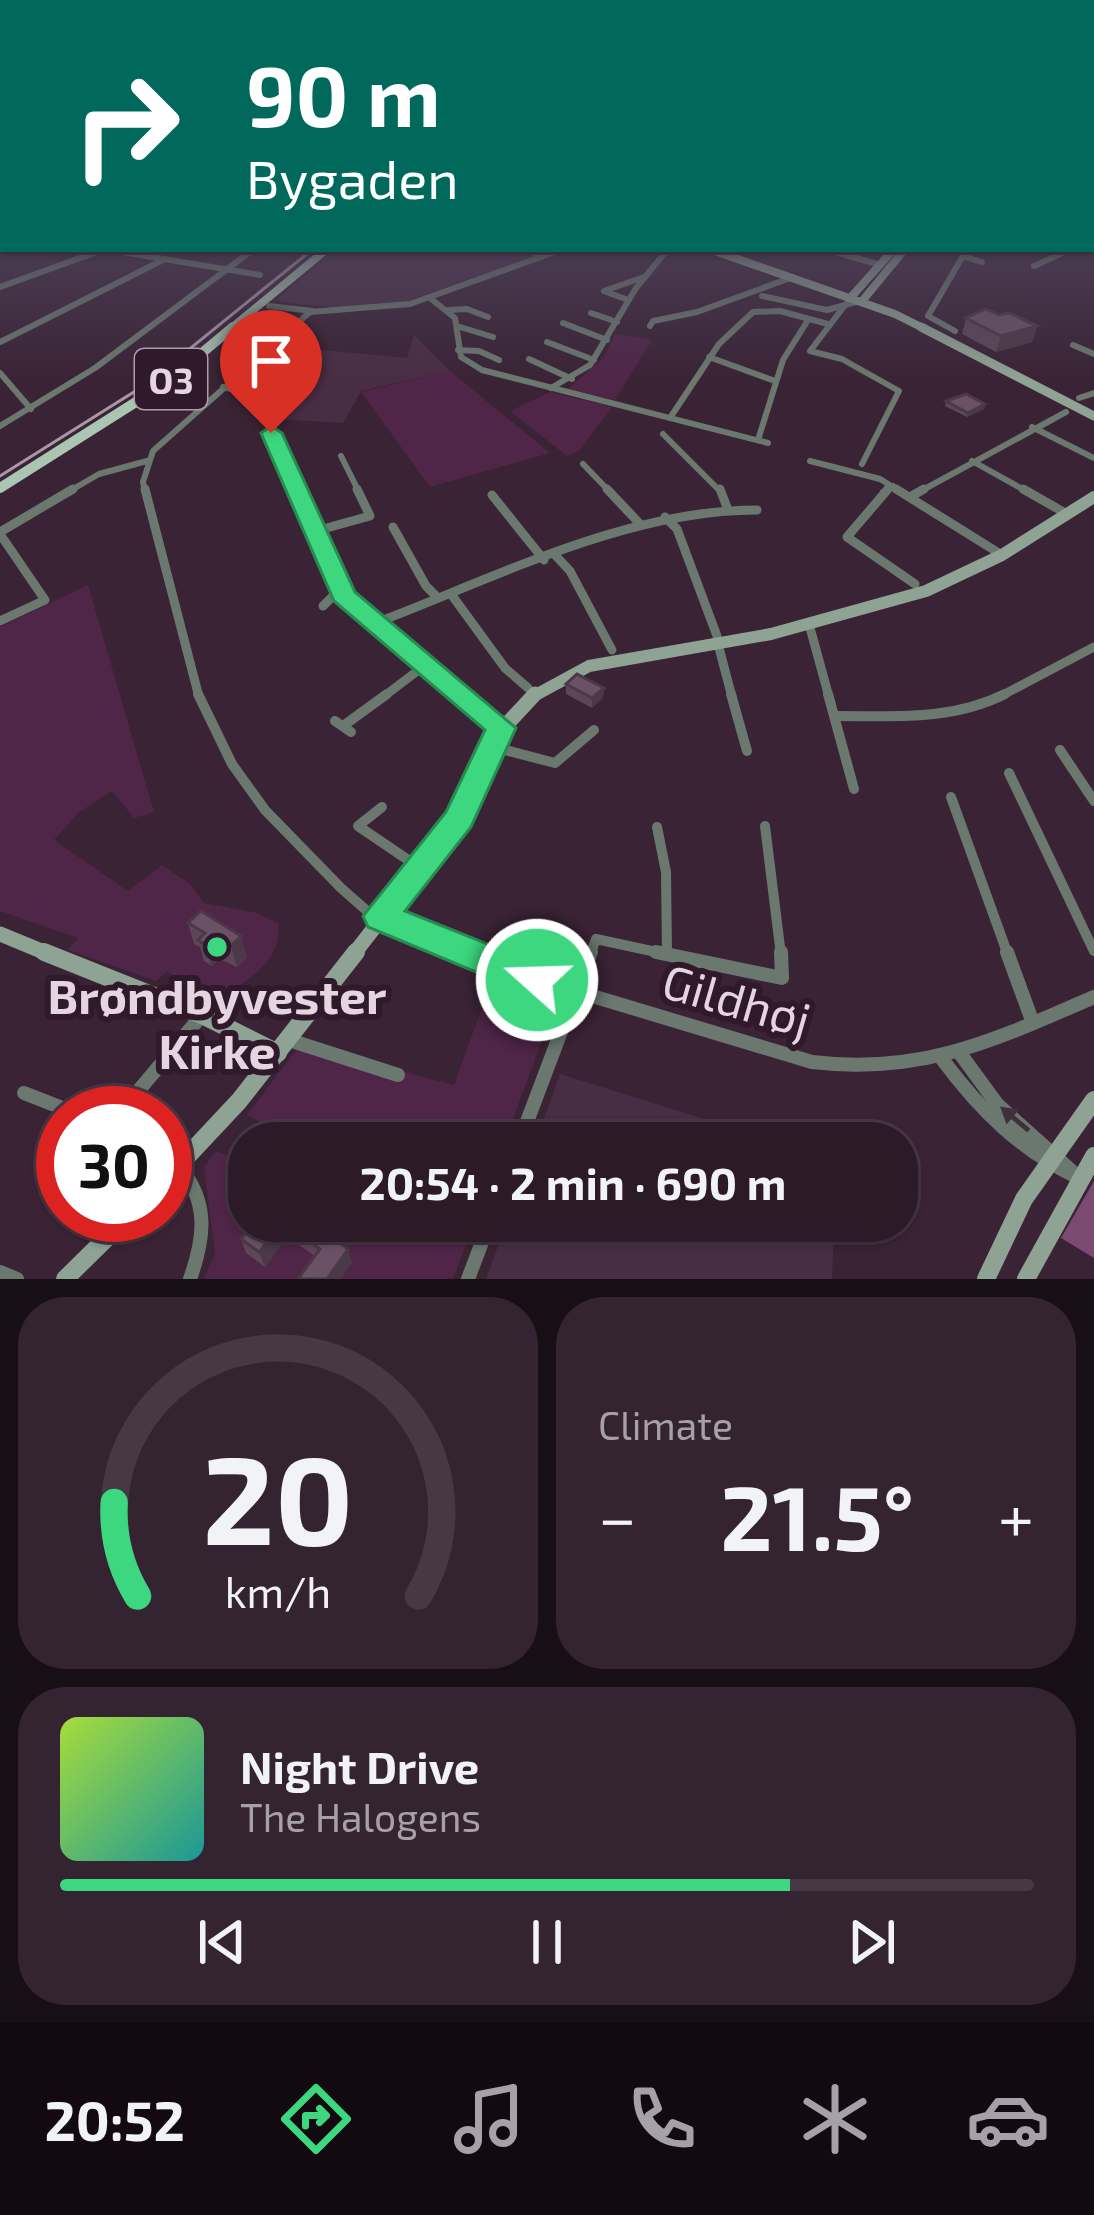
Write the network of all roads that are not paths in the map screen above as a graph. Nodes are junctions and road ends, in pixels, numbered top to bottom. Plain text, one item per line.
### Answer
1 (73, 261) edge
2 (164, 261) edge
3 (169, 261) edge
4 (238, 261) edge
5 (309, 261) edge
6 (531, 261) edge
7 (658, 261) edge
8 (744, 261) edge
9 (863, 261) edge
10 (885, 261) edge
11 (893, 261) edge
12 (960, 261) edge
13 (1046, 261) edge
14 (881, 266) junction
15 (1034, 266) dead end
16 (226, 270) junction
17 (260, 275) dead end
18 (644, 277) junction
19 (794, 277) junction
20 (0, 287) edge
21 (763, 296) dead end
22 (430, 298) junction
23 (857, 298) junction
24 (628, 300) junction
25 (269, 306) dead end
26 (448, 310) junction
27 (313, 311) junction
28 (840, 311) junction
29 (591, 313) dead end
30 (488, 316) dead end
31 (808, 320) junction
32 (617, 322) junction
33 (563, 323) dead end
34 (828, 324) junction
35 (457, 326) junction
36 (650, 326) dead end
37 (955, 331) dead end
38 (494, 338) dead end
39 (607, 340) junction
40 (0, 342) edge
41 (547, 342) dead end
42 (1073, 345) dead end
43 (458, 350) junction
44 (1094, 354) edge
45 (709, 357) junction
46 (530, 359) dead end
47 (499, 360) dead end
48 (594, 360) junction
49 (0, 374) edge
50 (572, 379) junction
51 (775, 381) junction
52 (223, 387) junction
53 (551, 388) junction
54 (1094, 393) edge
55 (1079, 398) dead end
56 (32, 409) junction
57 (1066, 412) dead end
58 (1094, 416) edge
59 (670, 418) junction
60 (0, 426) edge
61 (1032, 427) junction
62 (663, 434) dead end
63 (341, 456) dead end
64 (1094, 458) edge
65 (147, 461) junction
66 (810, 461) dead end
67 (972, 461) junction
68 (584, 464) dead end
69 (862, 464) dead end
70 (0, 484) edge
71 (892, 487) junction
72 (492, 495) dead end
73 (910, 497) junction
74 (1094, 497) edge
75 (728, 510) junction
76 (757, 511) dead end
77 (1068, 514) junction
78 (664, 517) junction
79 (640, 524) junction
80 (393, 527) dead end
81 (312, 532) junction
82 (0, 533) edge
83 (1002, 555) junction
84 (556, 556) junction
85 (544, 560) junction
86 (915, 584) dead end
87 (339, 590) junction
88 (451, 594) junction
89 (438, 598) junction
90 (323, 606) dead end
91 (0, 621) edge
92 (373, 624) junction
93 (804, 626) junction
94 (718, 640) junction
95 (1094, 647) edge
96 (612, 650) dead end
97 (424, 666) junction
98 (528, 688) dead end
99 (836, 716) junction
100 (343, 726) dead end
101 (501, 728) junction
102 (594, 730) dead end
103 (490, 746) junction
104 (1060, 750) dead end
105 (747, 751) dead end
106 (1009, 773) dead end
107 (854, 789) dead end
108 (951, 796) dead end
109 (1094, 801) edge
110 (382, 806) dead end
111 (765, 826) dead end
112 (657, 827) dead end
113 (420, 868) junction
114 (380, 916) junction
115 (0, 934) edge
116 (1094, 951) edge
117 (667, 954) junction
118 (575, 993) junction
119 (1094, 997) edge
120 (202, 1015) junction
121 (1033, 1023) junction
122 (283, 1046) junction
123 (959, 1052) junction
124 (943, 1059) junction
125 (398, 1075) dead end
126 (142, 1086) edge
127 (24, 1093) dead end
128 (36, 1098) edge
129 (1094, 1100) edge
130 (527, 1122) edge
131 (192, 1150) edge
132 (1094, 1156) edge
133 (1050, 1158) junction
134 (1079, 1178) junction
135 (192, 1186) edge
136 (103, 1242) edge
137 (482, 1242) edge
138 (0, 1272) edge
139 (17, 1279) edge
140 (65, 1279) edge
141 (190, 1279) edge
142 (469, 1279) edge
143 (986, 1279) edge
144 (1026, 1279) edge

1 - 20 street
2 - 40 street
3 - 16 street
4 - 16 street
5 - 70 main road, O3
6 - 22 street
7 - 18 street
8 - 19 street
9 - 14 street
10 - 14 street
11 - 23 street
12 - 37 street
13 - 15 street
14 - 23 street
16 - 17 street
16 - 56 street
18 - 24 street
18 - 24 street
19 - 23 street
19 - 36 street
21 - 28 street
22 - 26 street
22 - 27 street
23 - 28 street
23 - 58 street
24 - 32 street
25 - 27 street
26 - 30 street
26 - 35 street
27 - 52 street
28 - 34 street
29 - 32 street
31 - 34 street
31 - 45 street
31 - 51 street
32 - 39 street
33 - 39 street
34 - 69 street
35 - 38 street
35 - 43 street
39 - 48 street
41 - 48 street
42 - 44 street
43 - 47 street
43 - 53 street
45 - 51 street
45 - 59 street
46 - 50 street
48 - 50 street
49 - 56 street
50 - 53 street
51 - 59 street
52 - 65 street
52 - 81 street
53 - 59 street
54 - 55 street
56 - 60 street
57 - 61 street
61 - 64 street
61 - 67 street
62 - 75 street
63 - 81 street
65 - 82 street
65 - 114 street, Gildhøj
66 - 71 street
67 - 73 street
67 - 77 street
68 - 79 street
71 - 73 street
71 - 86 street
72 - 85 street
73 - 83 street
74 - 77 street
75 - 76 street
75 - 78 street
77 - 83 street
78 - 79 street
78 - 94 street
79 - 84 street
80 - 89 street
81 - 87 street
82 - 91 street
83 - 93 street
84 - 85 street
84 - 96 street
85 - 88 street
87 - 90 street
87 - 92 street
88 - 89 street
88 - 98 street
89 - 92 street
92 - 97 street
93 - 94 street
93 - 99 street
94 - 101 street
94 - 105 street
95 - 99 street
97 - 100 street
97 - 101 street
99 - 107 street
101 - 103 street
102 - 103 street
103 - 113 street
104 - 109 street
106 - 116 street
108 - 121 street
110 - 113 street
111 - 117 street
112 - 117 street
113 - 114 street
114 - 118 street, Gildhøj
114 - 122 street
115 - 120 street
117 - 118 street
118 - 124 street, Gildhøj
118 - 130 street
119 - 121 street, Gildhøj
120 - 122 street
120 - 126 street
121 - 123 street, Gildhøj
122 - 125 street
122 - 131 street
123 - 124 street, Gildhøj
133 -> 123 street
124 - 133 street
127 - 128 street
129 - 133 street
132 - 134 street
133 - 134 street
133 - 143 street
134 - 144 street
135 - 141 street
136 - 140 street
137 - 142 street
138 - 139 street

